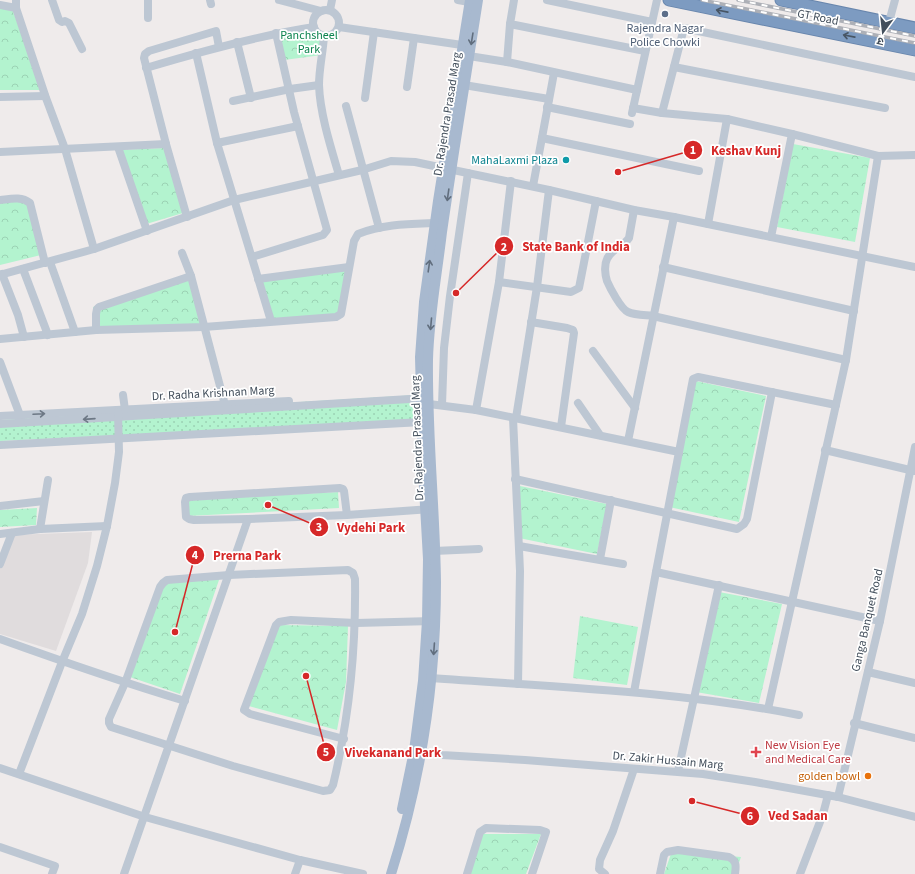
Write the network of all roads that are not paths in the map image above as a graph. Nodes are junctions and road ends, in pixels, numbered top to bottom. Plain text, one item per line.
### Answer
1 (52, 0) edge
2 (148, 0) edge
3 (279, 0) edge
4 (332, 0) edge
5 (458, 0) edge
6 (514, 0) edge
7 (547, 0) edge
8 (656, 0) edge
9 (669, 0) edge
10 (781, 0) edge
11 (895, 0) edge
12 (472, 1) edge
13 (16, 4) edge
14 (0, 5) edge
15 (326, 10) junction
16 (148, 18) dead end
17 (652, 22) junction
18 (889, 22) junction
19 (510, 24) junction
20 (314, 27) junction
21 (339, 27) junction
22 (915, 28) edge
23 (374, 32) junction
24 (276, 33) junction
25 (324, 36) junction
26 (414, 38) junction
27 (237, 42) junction
28 (462, 45) junction
29 (219, 47) junction
30 (82, 49) dead end
31 (915, 50) edge
32 (646, 51) junction
33 (196, 53) junction
34 (469, 56) junction
35 (507, 62) junction
36 (674, 67) junction
37 (146, 68) junction
38 (554, 73) junction
39 (915, 77) edge
40 (319, 85) junction
41 (464, 86) junction
42 (407, 87) dead end
43 (290, 89) junction
44 (637, 90) junction
45 (45, 96) junction
46 (0, 97) edge
47 (251, 98) junction
48 (365, 98) dead end
49 (233, 101) dead end
50 (548, 103) junction
51 (346, 106) dead end
52 (885, 108) dead end
53 (662, 113) junction
54 (727, 119) junction
55 (630, 124) dead end
56 (298, 126) junction
57 (792, 134) junction
58 (542, 138) junction
59 (217, 143) junction
60 (166, 144) junction
61 (118, 147) junction
62 (65, 149) junction
63 (0, 152) edge
64 (915, 155) edge
65 (878, 156) junction
66 (447, 169) junction
67 (362, 170) junction
68 (699, 171) dead end
69 (468, 173) junction
70 (339, 175) junction
71 (314, 181) junction
72 (511, 181) junction
73 (533, 186) junction
74 (549, 190) junction
75 (0, 200) edge
76 (234, 200) junction
77 (596, 201) junction
78 (634, 210) junction
79 (187, 217) junction
80 (674, 217) junction
81 (435, 223) junction
82 (708, 224) junction
83 (379, 228) junction
84 (147, 231) junction
85 (771, 237) junction
86 (94, 249) junction
87 (182, 254) dead end
88 (864, 255) junction
89 (252, 257) junction
90 (48, 263) junction
91 (349, 267) junction
92 (663, 267) junction
93 (915, 267) edge
94 (22, 269) junction
95 (1, 275) edge
96 (190, 276) junction
97 (258, 279) junction
98 (499, 282) junction
99 (537, 287) junction
100 (854, 311) junction
101 (653, 316) junction
102 (271, 321) junction
103 (532, 322) junction
104 (204, 327) junction
105 (96, 330) junction
106 (75, 332) junction
107 (48, 335) junction
108 (24, 337) junction
109 (0, 339) edge
110 (593, 351) dead end
111 (846, 360) junction
112 (0, 366) edge
113 (772, 392) junction
114 (123, 395) dead end
115 (426, 398) junction
116 (578, 403) dead end
117 (225, 405) junction
118 (442, 405) junction
119 (836, 405) junction
120 (634, 408) junction
121 (476, 410) junction
122 (120, 412) junction
123 (0, 416) edge
124 (514, 418) junction
125 (21, 419) junction
126 (422, 422) junction
127 (0, 424) edge
128 (561, 428) junction
129 (600, 435) junction
130 (120, 440) junction
131 (628, 441) junction
132 (0, 446) edge
133 (915, 447) edge
134 (825, 450) junction
135 (679, 452) junction
136 (913, 471) edge
137 (515, 479) junction
138 (48, 480) dead end
139 (611, 500) junction
140 (44, 502) junction
141 (0, 506) edge
142 (429, 509) junction
143 (667, 513) junction
144 (346, 515) junction
145 (248, 520) junction
146 (107, 526) junction
147 (40, 529) junction
148 (12, 533) junction
149 (0, 534) edge
150 (519, 546) junction
151 (479, 549) dead end
152 (434, 551) junction
153 (600, 559) junction
154 (0, 564) edge
155 (623, 564) dead end
156 (656, 572) junction
157 (229, 575) junction
158 (719, 585) junction
159 (792, 602) junction
160 (431, 621) junction
161 (880, 621) junction
162 (356, 623) junction
163 (0, 639) edge
164 (62, 662) junction
165 (868, 672) junction
166 (432, 678) junction
167 (125, 683) junction
168 (915, 683) edge
169 (518, 684) junction
170 (634, 692) junction
171 (695, 698) junction
172 (185, 701) junction
173 (768, 709) junction
174 (799, 715) dead end
175 (854, 723) junction
176 (915, 738) edge
177 (344, 739) junction
178 (169, 746) junction
179 (418, 752) junction
180 (0, 768) edge
181 (634, 768) junction
182 (678, 772) junction
183 (19, 774) junction
184 (828, 795) junction
185 (838, 797) junction
186 (145, 817) junction
187 (915, 817) edge
188 (0, 847) edge
189 (300, 860) junction
190 (52, 874) edge
191 (124, 874) edge
192 (295, 874) edge
193 (363, 874) edge
194 (384, 874) edge
195 (391, 874) edge
196 (466, 874) edge
197 (532, 874) edge
198 (605, 874) edge
199 (660, 874) edge
200 (735, 874) edge
201 (800, 874) edge

1 - 30 street
2 - 16 street
3 - 15 street
4 - 15 street
5 - 12 street
6 - 19 street
7 - 17 street
8 - 17 street
31 -> 9 highway, GT Road
10 - 18 highway, GT Road
11 - 18 street
12 - 28 main road, Dr. Rajendra Prasad Marg
12 -> 34 main road, Dr. Rajendra Prasad Marg
13 - 14 street
13 - 45 street
15 - 20 street
15 - 21 street
17 - 32 street
18 - 22 highway, GT Road
19 - 32 street
19 - 35 street
20 - 24 street
20 - 25 street
21 - 23 street
21 - 25 street
23 - 26 street
23 - 48 street
24 - 27 street
24 - 43 street
25 - 40 street
26 - 28 street
26 - 42 street
27 - 29 street
27 - 47 street
28 - 66 main road, Dr. Rajendra Prasad Marg
29 - 33 street
29 - 37 street
32 - 44 street
33 - 37 street
33 - 59 street
34 - 35 street
34 - 41 main road, Dr. Rajendra Prasad Marg
35 - 38 street
36 - 39 street
36 - 52 street
36 - 53 street
37 - 60 street
38 - 44 street
38 - 50 street
40 - 43 street
40 - 70 street
41 - 50 street
41 - 66 main road, Dr. Rajendra Prasad Marg
43 - 47 street
43 - 56 street
44 - 53 street
45 - 46 street
45 - 62 street
47 - 49 street
50 - 55 street
50 - 58 street
51 - 67 street
53 - 54 street
54 - 57 street
54 - 82 street
56 - 59 street
56 - 71 street
57 - 65 street
57 - 85 street
58 - 68 street
58 - 73 street
59 - 76 street
60 - 61 street
60 - 79 street
61 - 62 street
61 - 84 street
62 - 63 street
62 - 86 street
64 - 65 street
65 - 88 street
66 - 67 street
66 - 69 street
66 - 81 main road, Dr. Rajendra Prasad Marg
66 -> 115 main road, Dr. Rajendra Prasad Marg
67 - 70 street
67 - 83 street
69 - 72 street
69 - 118 street
70 - 71 street
71 - 76 street
71 - 89 street
72 - 73 street
72 - 98 street
73 - 74 street
74 - 77 street
74 - 99 street
75 - 90 street
76 - 79 street
76 - 89 street
77 - 78 street
77 - 99 street
78 - 80 street
78 - 101 street
79 - 84 street
80 - 82 street
80 - 92 street
81 - 83 street
115 -> 81 main road, Dr. Rajendra Prasad Marg
82 - 85 street
83 - 91 street
84 - 86 street
85 - 88 street
86 - 90 street
87 - 96 street
88 - 93 street
88 - 100 street
89 - 97 street
90 - 94 street
90 - 106 street
91 - 97 street
91 - 102 street
92 - 100 street
92 - 101 street
94 - 95 street
94 - 107 street
95 - 108 street
96 - 104 street
96 - 105 street
97 - 102 street
98 - 99 street
98 - 121 street
99 - 103 street
100 - 111 street
101 - 111 street
101 - 120 street
102 - 104 street
103 - 124 street
103 - 128 street
104 - 105 street
104 - 117 street
105 - 106 street
106 - 107 street
107 - 108 street
108 - 109 street
110 - 120 street
111 - 119 street
112 - 125 street
113 - 119 street
113 - 135 street
113 - 143 street
114 - 122 street
115 - 117 street, Dr. Radha Krishnan Marg
115 - 118 street
115 - 122 street
115 - 126 main road, Dr. Rajendra Prasad Marg
115 - 142 main road, Dr. Rajendra Prasad Marg
116 - 129 street
117 - 122 street, Dr. Radha Krishnan Marg
118 - 121 street
119 - 134 street
120 - 131 street
121 - 124 street
122 - 125 street, Dr. Radha Krishnan Marg
122 - 130 street
123 - 125 street, Dr. Radha Krishnan Marg
124 - 128 street
124 - 137 street
125 - 127 street
126 - 130 street
126 - 142 main road, Dr. Rajendra Prasad Marg
128 - 129 street
129 - 131 street
130 - 132 street
130 - 146 street
131 - 135 street
133 - 136 street, Ganga Banquet Road
134 - 136 street
134 - 159 street
135 - 143 street
136 - 161 street, Ganga Banquet Road
137 - 139 street
137 - 150 street
138 - 140 street
139 - 143 street
139 - 153 street
140 - 141 street
140 - 147 street
142 - 144 street
142 - 152 main road, Dr. Rajendra Prasad Marg
142 - 160 main road, Dr. Rajendra Prasad Marg
143 - 156 street
144 - 145 street
144 - 145 street
145 - 157 street
146 - 147 street
146 - 164 street
147 - 148 street
148 - 149 street
148 - 154 street
150 - 153 street
150 - 169 street
151 - 152 street
152 - 160 main road, Dr. Rajendra Prasad Marg
153 - 155 street
156 - 158 street
156 - 170 street
157 - 162 street
157 - 167 street
157 - 172 street
158 - 159 street
158 - 171 street
159 - 161 street
159 - 173 street
160 - 162 street
160 -> 166 main road, Dr. Rajendra Prasad Marg
160 - 179 main road, Dr. Rajendra Prasad Marg
161 - 165 street, Ganga Banquet Road
162 - 177 street
162 - 177 street
163 - 164 street
164 - 167 street
164 - 183 street
165 - 168 street
165 - 175 street, Ganga Banquet Road
166 - 169 street
166 - 179 main road, Dr. Rajendra Prasad Marg
167 - 172 street
167 - 178 street
169 - 170 street
170 - 171 street
171 - 173 street
171 - 182 street
172 - 178 street
173 - 174 street
175 - 176 street
175 - 185 street, Ganga Banquet Road
177 - 178 street
178 - 186 street
179 - 181 street, Dr. Zakir Hussain Marg
179 - 194 main road, Dr. Rajendra Prasad Marg
179 - 195 main road, Dr. Rajendra Prasad Marg
180 - 183 street
181 - 182 street, Dr. Zakir Hussain Marg
181 - 198 street
182 - 184 street, Dr. Zakir Hussain Marg
183 - 186 street
184 - 185 street, Dr. Zakir Hussain Marg
184 - 201 street
185 - 187 street, Dr. Zakir Hussain Marg
186 - 189 street
186 - 191 street
188 - 190 street
189 - 192 street
189 - 193 street
196 - 197 street
199 - 200 street

